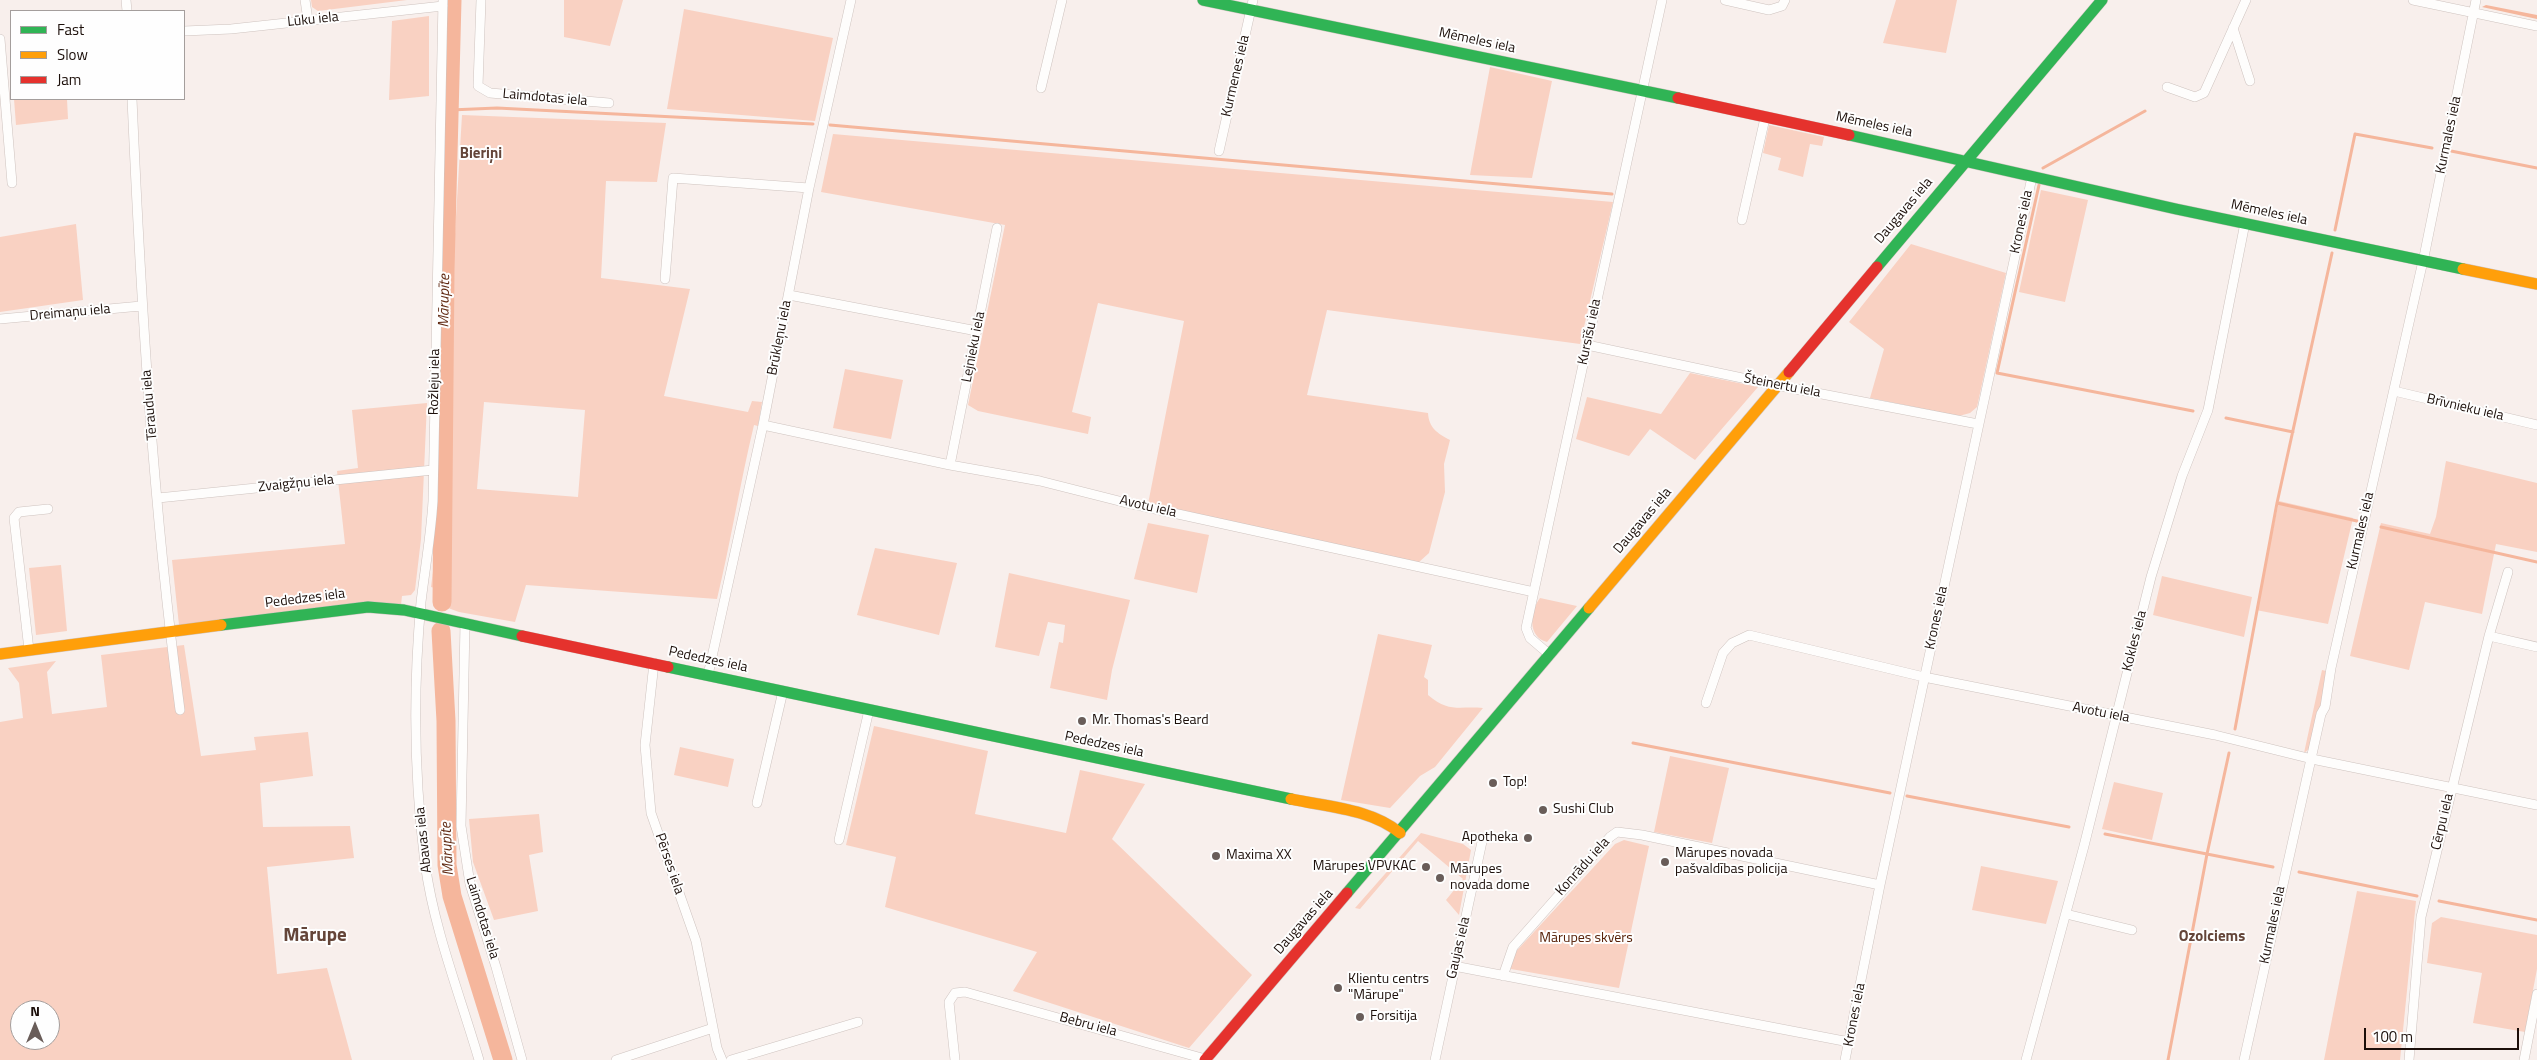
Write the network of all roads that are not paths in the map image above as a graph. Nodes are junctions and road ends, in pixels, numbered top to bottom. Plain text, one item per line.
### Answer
1 (306, 0) edge
2 (481, 0) edge
3 (851, 0) edge
4 (1062, 0) edge
5 (1203, 0) edge
6 (1662, 0) edge
7 (1725, 0) edge
8 (1785, 0) edge
9 (2102, 0) edge
10 (2246, 0) edge
11 (2413, 0) edge
12 (2476, 0) edge
13 (443, 3) edge
14 (1252, 5) edge
15 (2474, 14) junction
16 (308, 20) junction
17 (2537, 26) edge
18 (2233, 28) junction
19 (185, 31) edge
20 (0, 39) edge
21 (2250, 81) dead end
22 (2167, 87) dead end
23 (1041, 88) dead end
24 (1643, 91) junction
25 (132, 100) edge
26 (609, 103) dead end
27 (1765, 118) junction
28 (1219, 151) dead end
29 (1967, 160) junction
30 (2032, 177) junction
31 (12, 182) dead end
32 (809, 188) junction
33 (1742, 220) dead end
34 (2245, 223) junction
35 (997, 228) dead end
36 (2422, 260) junction
37 (665, 279) dead end
38 (2537, 284) edge
39 (789, 295) junction
40 (141, 306) junction
41 (0, 320) edge
42 (977, 331) junction
43 (1587, 345) junction
44 (1775, 385) junction
45 (2394, 391) junction
46 (1978, 424) junction
47 (763, 425) junction
48 (2537, 425) edge
49 (950, 465) junction
50 (433, 470) junction
51 (158, 498) junction
52 (48, 509) dead end
53 (2508, 572) dead end
54 (1534, 592) junction
55 (420, 613) junction
56 (465, 623) junction
57 (170, 633) junction
58 (2489, 636) junction
59 (2537, 647) edge
60 (28, 650) junction
61 (0, 654) edge
62 (1550, 655) junction
63 (654, 664) junction
64 (708, 675) junction
65 (1924, 677) junction
66 (783, 691) junction
67 (1706, 703) dead end
68 (180, 710) dead end
69 (869, 710) junction
70 (2117, 716) junction
71 (2312, 759) junction
72 (2450, 789) junction
73 (757, 803) dead end
74 (2537, 805) edge
75 (1400, 833) junction
76 (1483, 837) dead end
77 (839, 840) dead end
78 (1880, 885) junction
79 (2066, 914) junction
80 (2132, 930) dead end
81 (1454, 966) junction
82 (1503, 976) junction
83 (2537, 994) edge
84 (858, 1022) dead end
85 (714, 1028) junction
86 (1850, 1042) junction
87 (478, 1060) edge
88 (522, 1060) edge
89 (616, 1060) edge
90 (722, 1060) edge
91 (731, 1060) edge
92 (955, 1060) edge
93 (1207, 1060) edge
94 (1435, 1060) edge
95 (1846, 1060) edge
96 (2026, 1060) edge
97 (2244, 1060) edge
98 (2409, 1060) edge
99 (2524, 1060) edge

1 - 16 street
2 - 26 street, Laimdotas iela
3 - 32 street, Brūkleņu iela
4 - 23 street
5 - 14 street, Mēmeles iela
6 - 24 street, Kursīšu iela
7 - 8 street
9 - 29 street, Daugavas iela
10 - 18 street
11 - 15 street
12 - 15 street, Kurmales iela
13 - 16 street, Lūku iela
13 - 50 street, Rožleju iela
14 - 24 street, Mēmeles iela
14 - 28 street, Kurmenes iela
15 - 17 street
15 - 36 street, Kurmales iela
16 - 19 street, Lūku iela
18 - 21 street
18 - 22 street
20 - 31 street
24 - 27 street, Mēmeles iela
24 - 43 street, Kursīšu iela
25 - 40 street, Tēraudu iela
27 - 29 street, Mēmeles iela
27 - 33 street
29 - 30 street, Mēmeles iela
29 - 44 street, Daugavas iela
30 - 34 street, Mēmeles iela
30 - 46 street, Krones iela
32 - 37 street
32 - 39 street, Brūkleņu iela
34 - 36 street, Mēmeles iela
34 - 70 street, Kokles iela
35 - 42 street, Lejnieku iela
36 - 38 street, Mēmeles iela
36 - 45 street, Kurmales iela
39 - 42 street
39 - 47 street, Brūkleņu iela
40 - 41 street, Dreimaņu iela
40 - 51 street, Tēraudu iela
42 - 49 street, Lejnieku iela
43 - 44 street, Šteinertu iela
43 - 54 street, Kursīšu iela
44 - 46 street, Šteinertu iela
44 - 62 street, Daugavas iela
45 - 48 street, Brīvnieku iela
45 - 71 street, Kurmales iela
46 - 65 street, Krones iela
47 - 49 street, Avotu iela
47 - 64 street, Brūkleņu iela
49 - 54 street, Avotu iela
50 - 51 street, Zvaigžņu iela
50 - 55 street, Rožleju iela
51 - 57 street, Tēraudu iela
52 - 60 street
53 - 58 street, Cērpu iela
54 - 62 street, Kursīšu iela
55 - 56 street, Pededzes iela
55 - 57 street, Pededzes iela
55 - 87 street, Abavas iela
56 - 63 street, Pededzes iela
56 - 88 street, Laimdotas iela
57 - 60 street, Pededzes iela
57 - 68 street, Tēraudu iela
58 - 59 street
58 - 72 street, Cērpu iela
60 - 61 street, Pededzes iela
62 - 75 street, Daugavas iela
63 - 64 street, Pededzes iela
63 - 85 street, Pērses iela
64 - 66 street, Pededzes iela
65 - 67 street, Avotu iela
65 - 70 street, Avotu iela
65 - 78 street, Krones iela
66 - 69 street, Pededzes iela
66 - 73 street
69 - 75 street, Pededzes iela
69 - 77 street
70 - 71 street, Avotu iela
70 - 79 street, Kokles iela
71 - 72 street, Avotu iela
71 - 97 street, Kurmales iela
72 - 74 street, Avotu iela
72 - 98 street, Cērpu iela
75 - 93 street, Daugavas iela
76 - 81 street, Gaujas iela
78 - 82 street, Konrādu iela
78 - 86 street, Krones iela
79 - 80 street
79 - 96 street, Kokles iela
81 - 82 street
81 - 94 street, Gaujas iela
82 - 86 street
83 - 99 street
84 - 91 street
85 - 89 street
85 - 90 street, Pērses iela
86 - 95 street, Krones iela
92 - 93 street, Bebru iela

